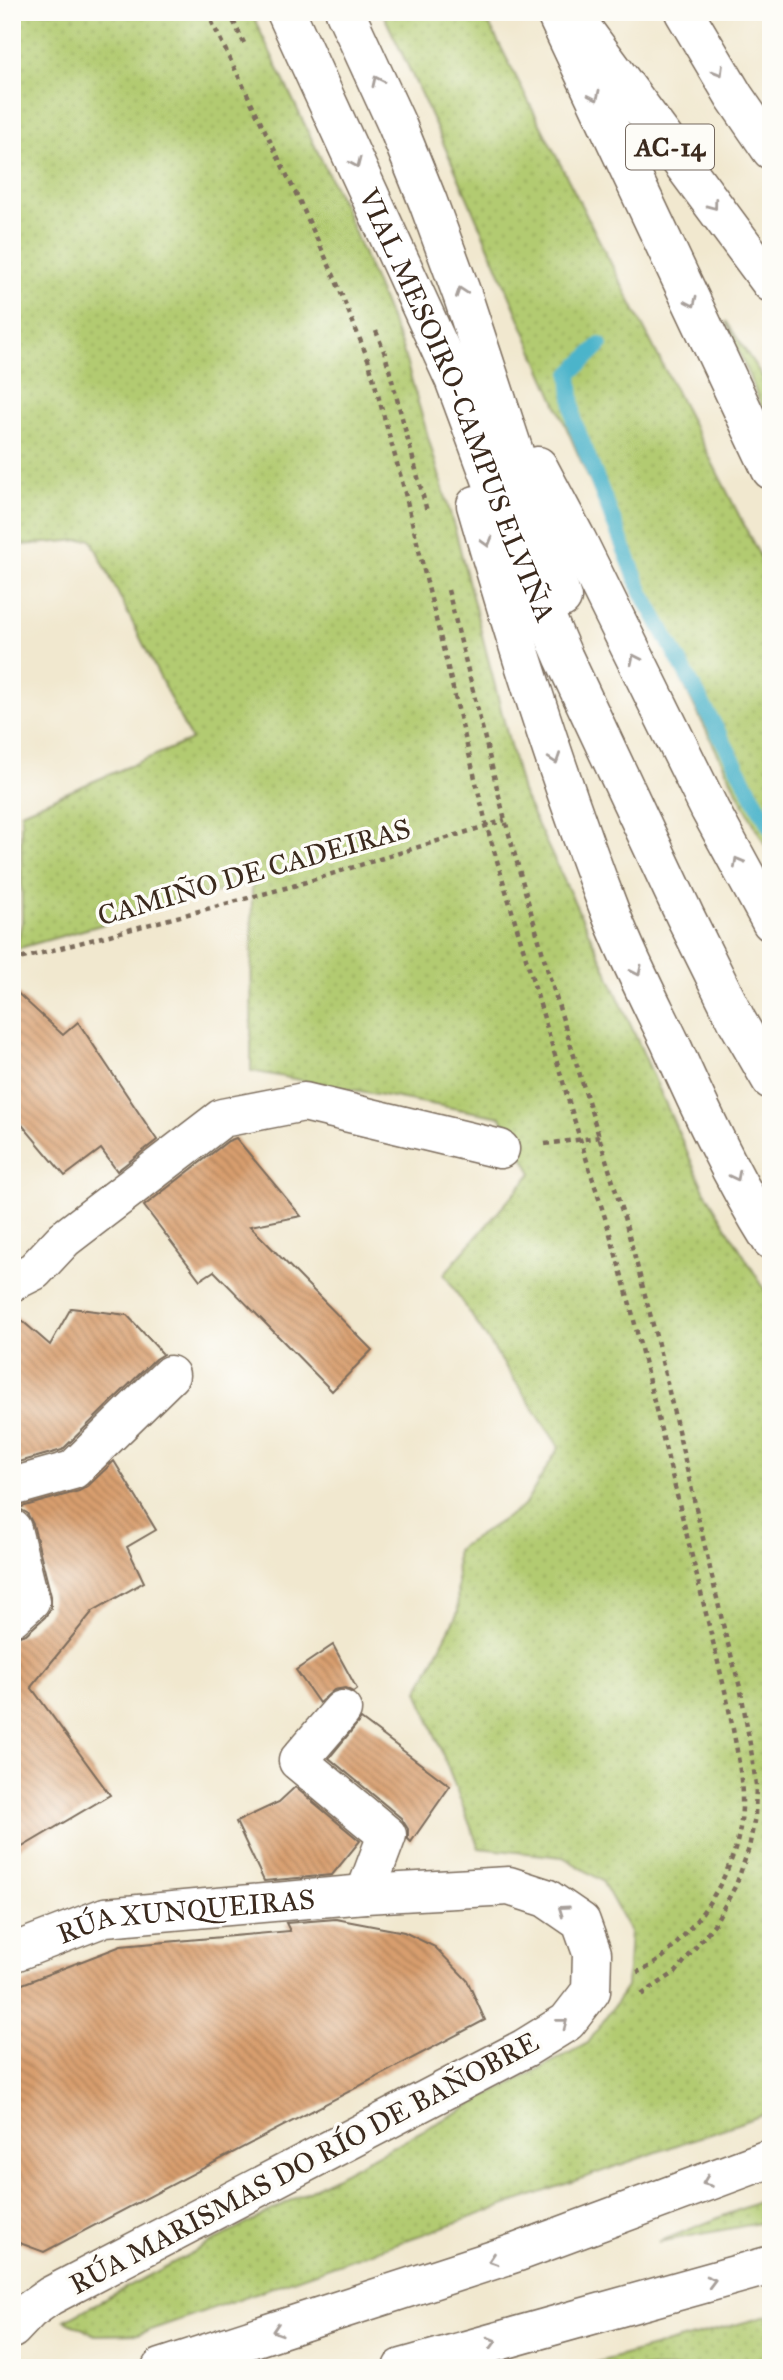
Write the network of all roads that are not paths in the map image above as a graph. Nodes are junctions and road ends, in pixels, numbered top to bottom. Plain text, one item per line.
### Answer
1 (286, 12) edge
2 (345, 12) edge
3 (555, 12) edge
4 (570, 12) edge
5 (684, 12) edge
6 (771, 150) edge
7 (771, 283) edge
8 (477, 341) junction
9 (454, 379) junction
10 (771, 470) edge
11 (630, 799) junction
12 (771, 922) edge
13 (771, 1080) edge
14 (500, 1149) dead end
15 (771, 1240) edge
16 (12, 1282) edge
17 (170, 1374) dead end
18 (12, 1487) edge
19 (12, 1530) edge
20 (12, 1617) edge
21 (342, 1710) dead end
22 (365, 1894) junction
23 (12, 1953) edge
24 (591, 1991) joint
25 (771, 2158) edge
26 (771, 2265) edge
27 (12, 2329) edge
28 (161, 2368) edge
29 (402, 2368) edge

1 -> 9 main road, VIAL MESOIRO-CAMPUS ELVIÑA
8 -> 2 main road, VIAL MESOIRO-CAMPUS ELVIÑA
3 -> 10 main road
4 -> 7 main road, AC-14
5 -> 6 main road, AC-14
8 - 11 main road, VIAL MESOIRO-CAMPUS ELVIÑA
12 -> 8 main road
9 - 11 main road, VIAL MESOIRO-CAMPUS ELVIÑA
9 -> 15 main road
11 - 13 main road, VIAL MESOIRO-CAMPUS ELVIÑA
14 - 16 main road
17 - 18 main road
19 - 20 main road
21 - 22 main road
22 - 23 main road, RÚA XUNQUEIRAS
24 -> 22 main road, RÚA XUNQUEIRAS
27 -> 24 main road, RÚA MARISMAS DO RÍO DE BAÑOBRE
25 -> 28 main road
29 -> 26 main road

